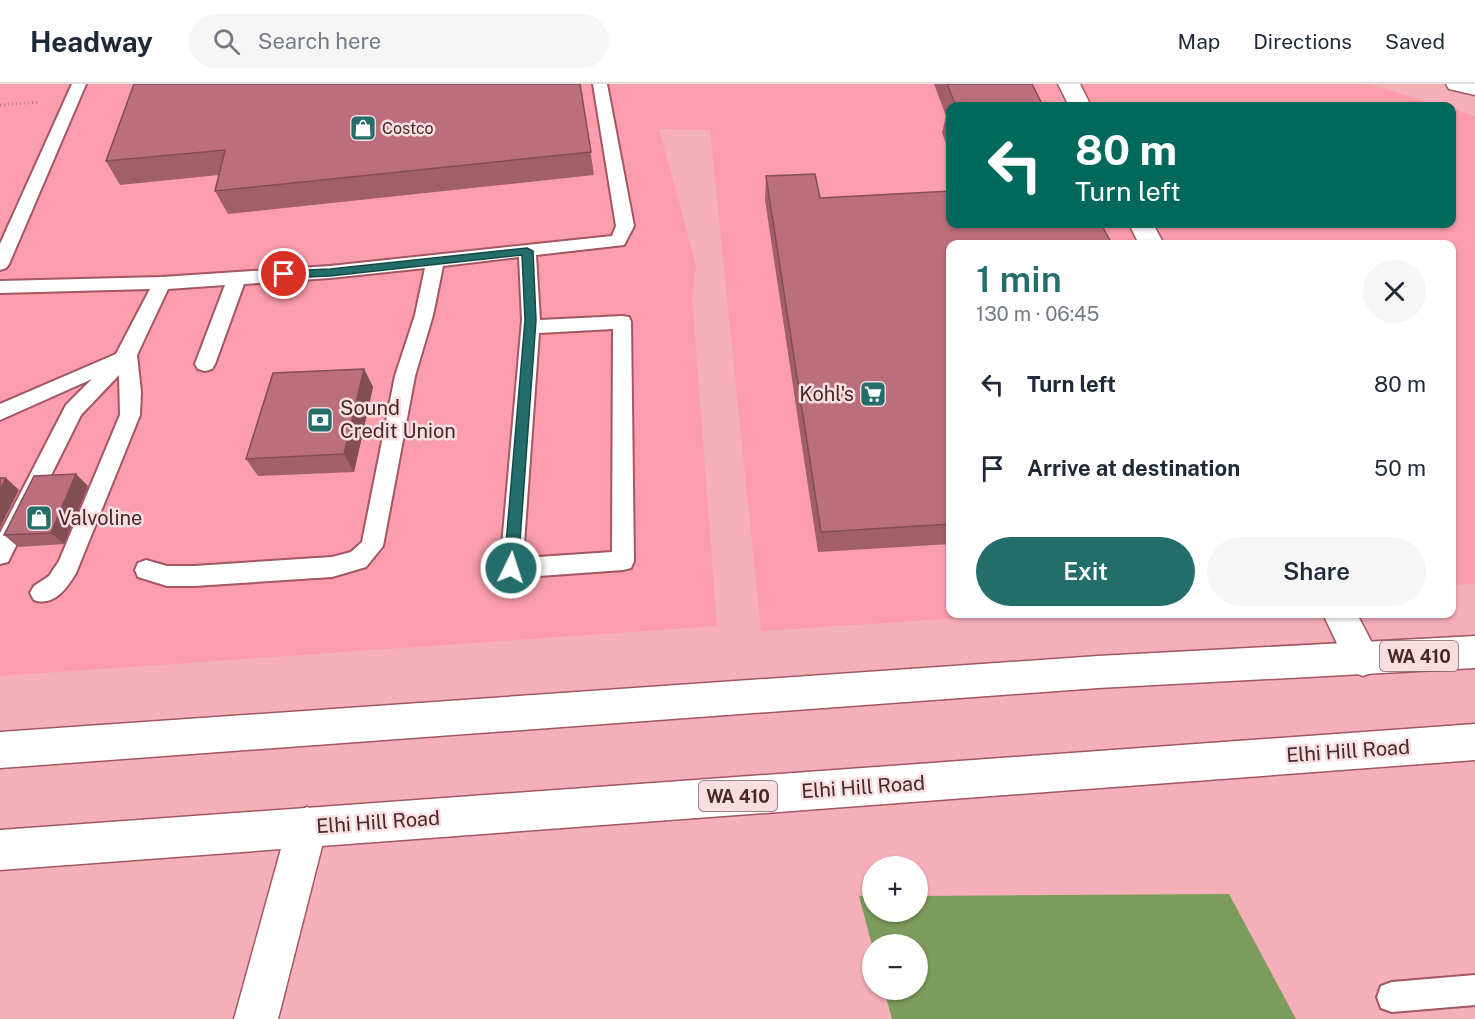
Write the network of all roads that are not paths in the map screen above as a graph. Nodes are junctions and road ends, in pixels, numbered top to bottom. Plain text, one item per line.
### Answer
1 (79, 84) edge
2 (600, 84) edge
3 (1069, 84) edge
4 (1457, 84) edge
5 (1475, 89) edge
6 (1078, 102) edge
7 (527, 251) junction
8 (435, 261) junction
9 (0, 264) edge
10 (237, 277) junction
11 (162, 282) junction
12 (0, 287) edge
13 (530, 327) junction
14 (127, 355) junction
15 (205, 364) dead end
16 (0, 413) edge
17 (0, 555) edge
18 (146, 570) dead end
19 (42, 593) dead end
20 (1342, 618) edge
21 (1475, 652) edge
22 (1363, 660) junction
23 (1475, 742) edge
24 (0, 750) edge
25 (307, 827) junction
26 (0, 850) edge
27 (1475, 990) edge
28 (1392, 997) dead end
29 (256, 1019) edge

1 - 9 lane
2 - 7 lane
3 - 6 main road
4 - 5 main road
7 - 8 lane
7 - 13 lane
8 - 10 lane
8 - 18 lane
10 - 11 lane
10 - 15 lane
11 - 12 lane
11 - 14 lane
13 - 13 lane
14 - 16 lane
14 - 17 lane
14 - 19 lane
20 - 22 main road
21 - 22 main road, WA 410
22 - 24 main road, WA 410
23 - 25 main road, Elhi Hill Road / WA 410
25 - 26 main road, Elhi Hill Road / WA 410
25 - 29 main road
27 - 28 lane

